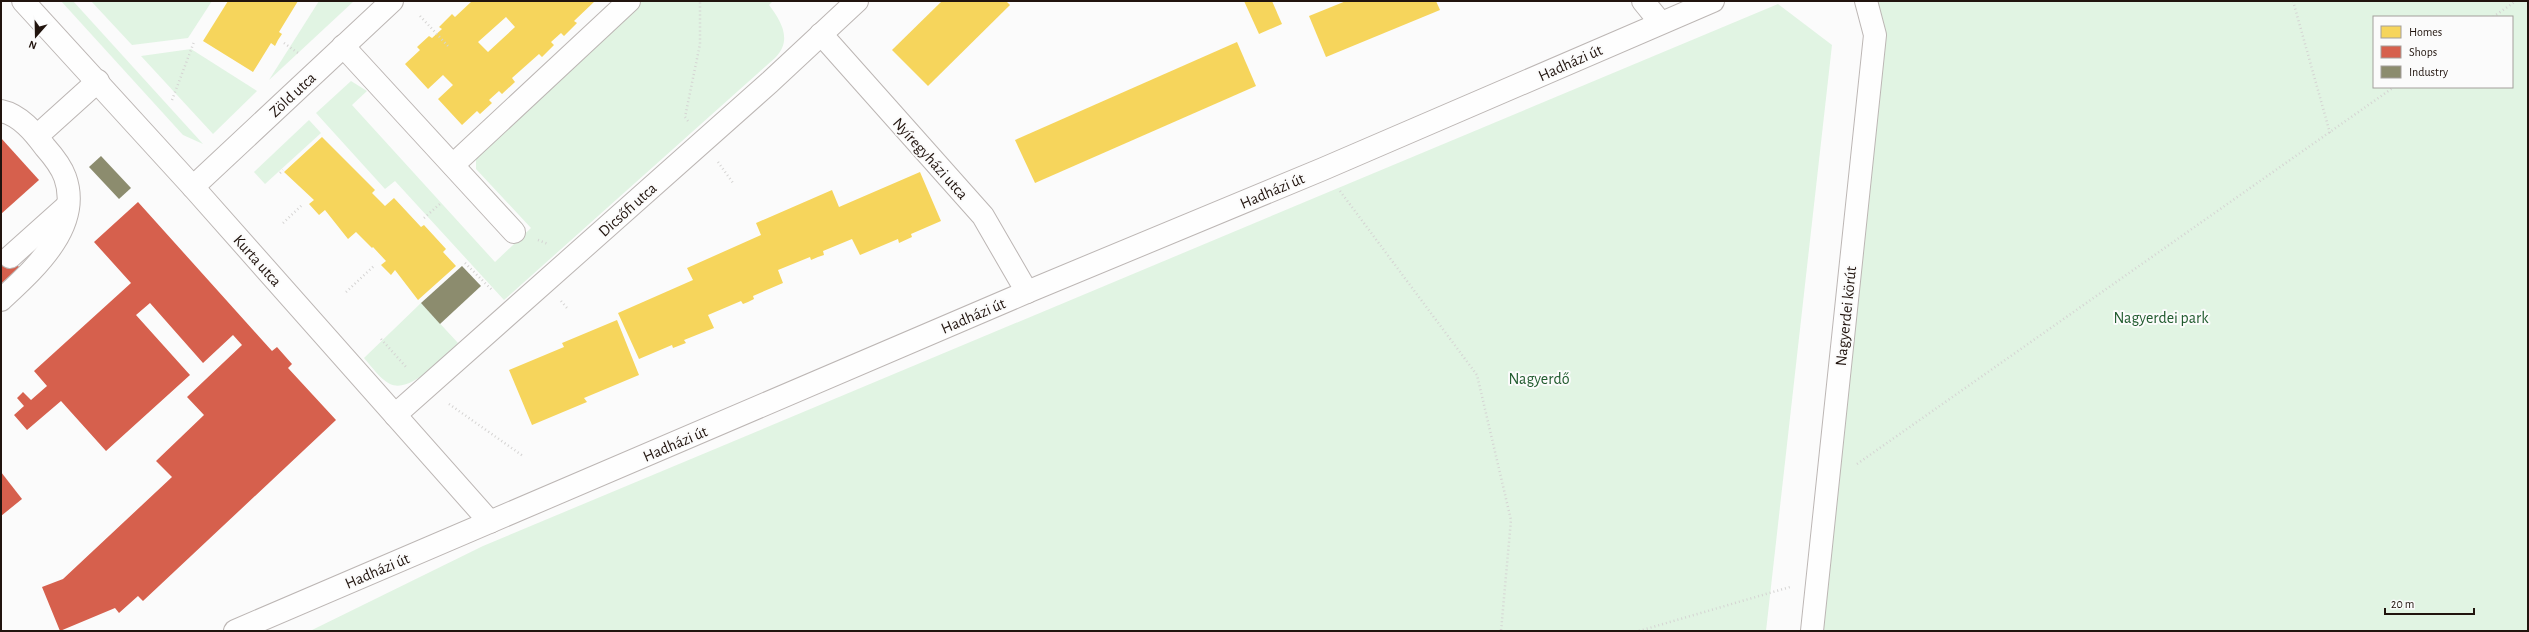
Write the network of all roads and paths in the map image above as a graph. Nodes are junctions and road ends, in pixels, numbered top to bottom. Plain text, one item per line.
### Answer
1 (23, 1) edge
2 (392, 1) edge
3 (629, 1) edge
4 (700, 1) edge
5 (857, 1) edge
6 (1643, 1) edge
7 (1713, 1) edge
8 (1866, 1) edge
9 (2293, 1) edge
10 (2516, 1) edge
11 (420, 16) dead end
12 (2494, 16) edge
13 (1660, 22) junction
14 (821, 34) junction
15 (194, 42) dead end
16 (284, 43) dead end
17 (343, 46) junction
18 (448, 46) dead end
19 (304, 57) dead end
20 (98, 81) junction
21 (2393, 88) edge
22 (172, 100) dead end
23 (1, 111) edge
24 (2330, 133) junction
25 (37, 136) junction
26 (703, 142) junction
27 (453, 165) junction
28 (1323, 169) junction
29 (733, 183) dead end
30 (193, 187) junction
31 (441, 203) dead end
32 (303, 204) dead end
33 (68, 205) junction
34 (424, 218) dead end
35 (282, 223) dead end
36 (514, 232) dead end
37 (10, 257) dead end
38 (375, 265) dead end
39 (346, 292) dead end
40 (1027, 292) junction
41 (1, 300) edge
42 (395, 415) junction
43 (1827, 485) junction
44 (490, 522) junction
45 (1817, 579) junction
46 (235, 631) edge
47 (1501, 631) edge
48 (1639, 631) edge
49 (1812, 631) edge

1 - 20 street, Kurta utca
2 - 17 street, Zöld utca
3 - 27 street
4 - 26 path
5 - 14 street, Dicsőfi utca
6 - 13 street
7 - 13 street, Hadházi út
8 - 43 street, Nagyerdei körút
9 - 24 path
10 - 12 path
11 - 18 path
13 - 28 street, Hadházi út
14 - 26 street, Dicsőfi utca
14 - 40 street, Nyíregyházi utca
15 - 22 path
16 - 19 path
17 - 27 street
17 - 30 street, Zöld utca
20 - 25 street
20 - 30 street, Kurta utca
21 - 24 path
23 - 25 street
24 - 43 path
25 - 33 street
26 - 29 path
26 - 42 street, Dicsőfi utca
27 - 36 street
28 - 40 street, Hadházi út
28 - 47 path
30 - 42 street, Kurta utca
31 - 34 path
32 - 35 path
33 - 37 street
33 - 41 street
38 - 39 path
40 - 44 street, Hadházi út
42 - 44 street, Kurta utca
43 - 45 street, Nagyerdei körút
44 - 46 street, Hadházi út
45 - 48 path
45 - 49 street, Nagyerdei körút

